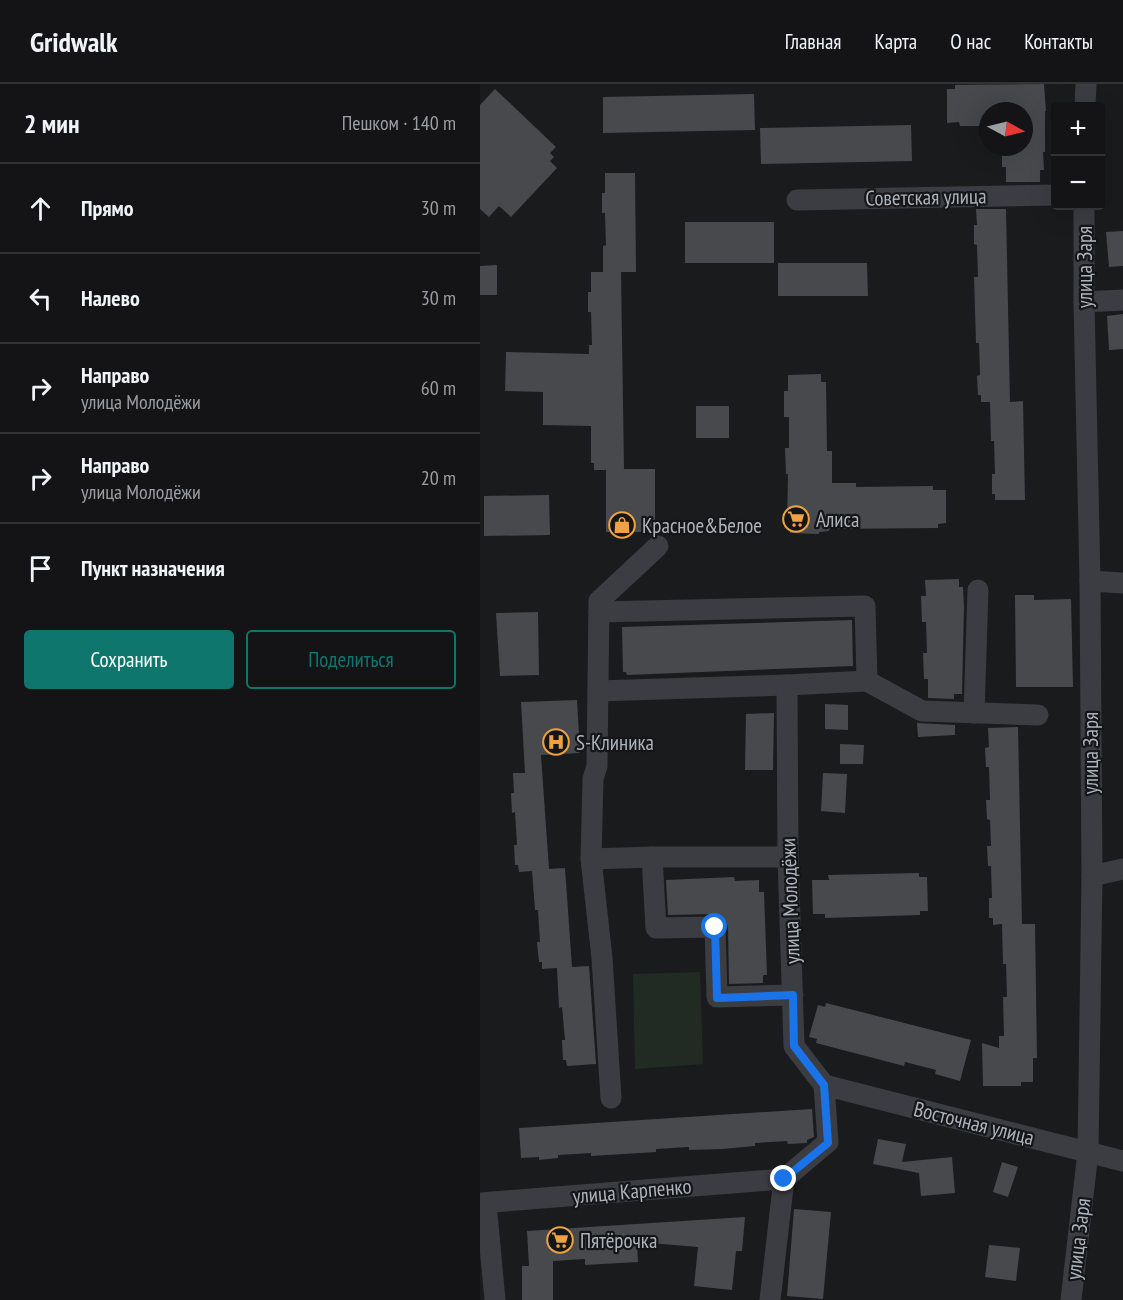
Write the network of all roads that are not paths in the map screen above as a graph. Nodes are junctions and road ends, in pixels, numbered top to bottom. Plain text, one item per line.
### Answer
1 (1086, 84) edge
2 (1085, 102) edge
3 (1051, 195) edge
4 (797, 200) dead end
5 (1084, 210) edge
6 (1123, 300) edge
7 (1084, 302) junction
8 (658, 546) dead end
9 (1089, 581) junction
10 (1123, 583) edge
11 (978, 590) dead end
12 (599, 612) junction
13 (867, 681) junction
14 (787, 685) junction
15 (598, 691) junction
16 (974, 713) junction
17 (1038, 715) dead end
18 (652, 857) junction
19 (788, 857) junction
20 (591, 859) junction
21 (1123, 869) edge
22 (1092, 876) junction
23 (793, 995) junction
24 (824, 1085) junction
25 (611, 1098) dead end
26 (1088, 1152) junction
27 (1123, 1161) edge
28 (784, 1179) junction
29 (483, 1203) edge
30 (495, 1300) edge
31 (770, 1300) edge
32 (1071, 1300) edge

1 - 2 street
3 - 4 street, Советская улица
5 - 7 street, улица Заря
6 - 7 street
7 - 9 street, улица Заря
8 - 12 street
9 - 10 street
9 - 22 street, улица Заря
11 - 16 street
12 - 13 street
12 - 15 street
13 - 14 street
13 - 16 street
14 - 15 street
14 - 19 street, улица Молодёжи
15 - 20 street
16 - 17 street
18 - 19 street
18 - 20 street
18 - 23 street
19 - 23 street, улица Молодёжи
20 - 25 street
21 - 22 street
22 - 26 street, улица Заря
23 - 24 street, улица Молодёжи
24 - 26 street, Восточная улица
24 - 28 street
26 - 27 street, Восточная улица
26 - 32 street, улица Заря
28 - 29 street, улица Карпенко
28 - 31 street
29 - 30 street

